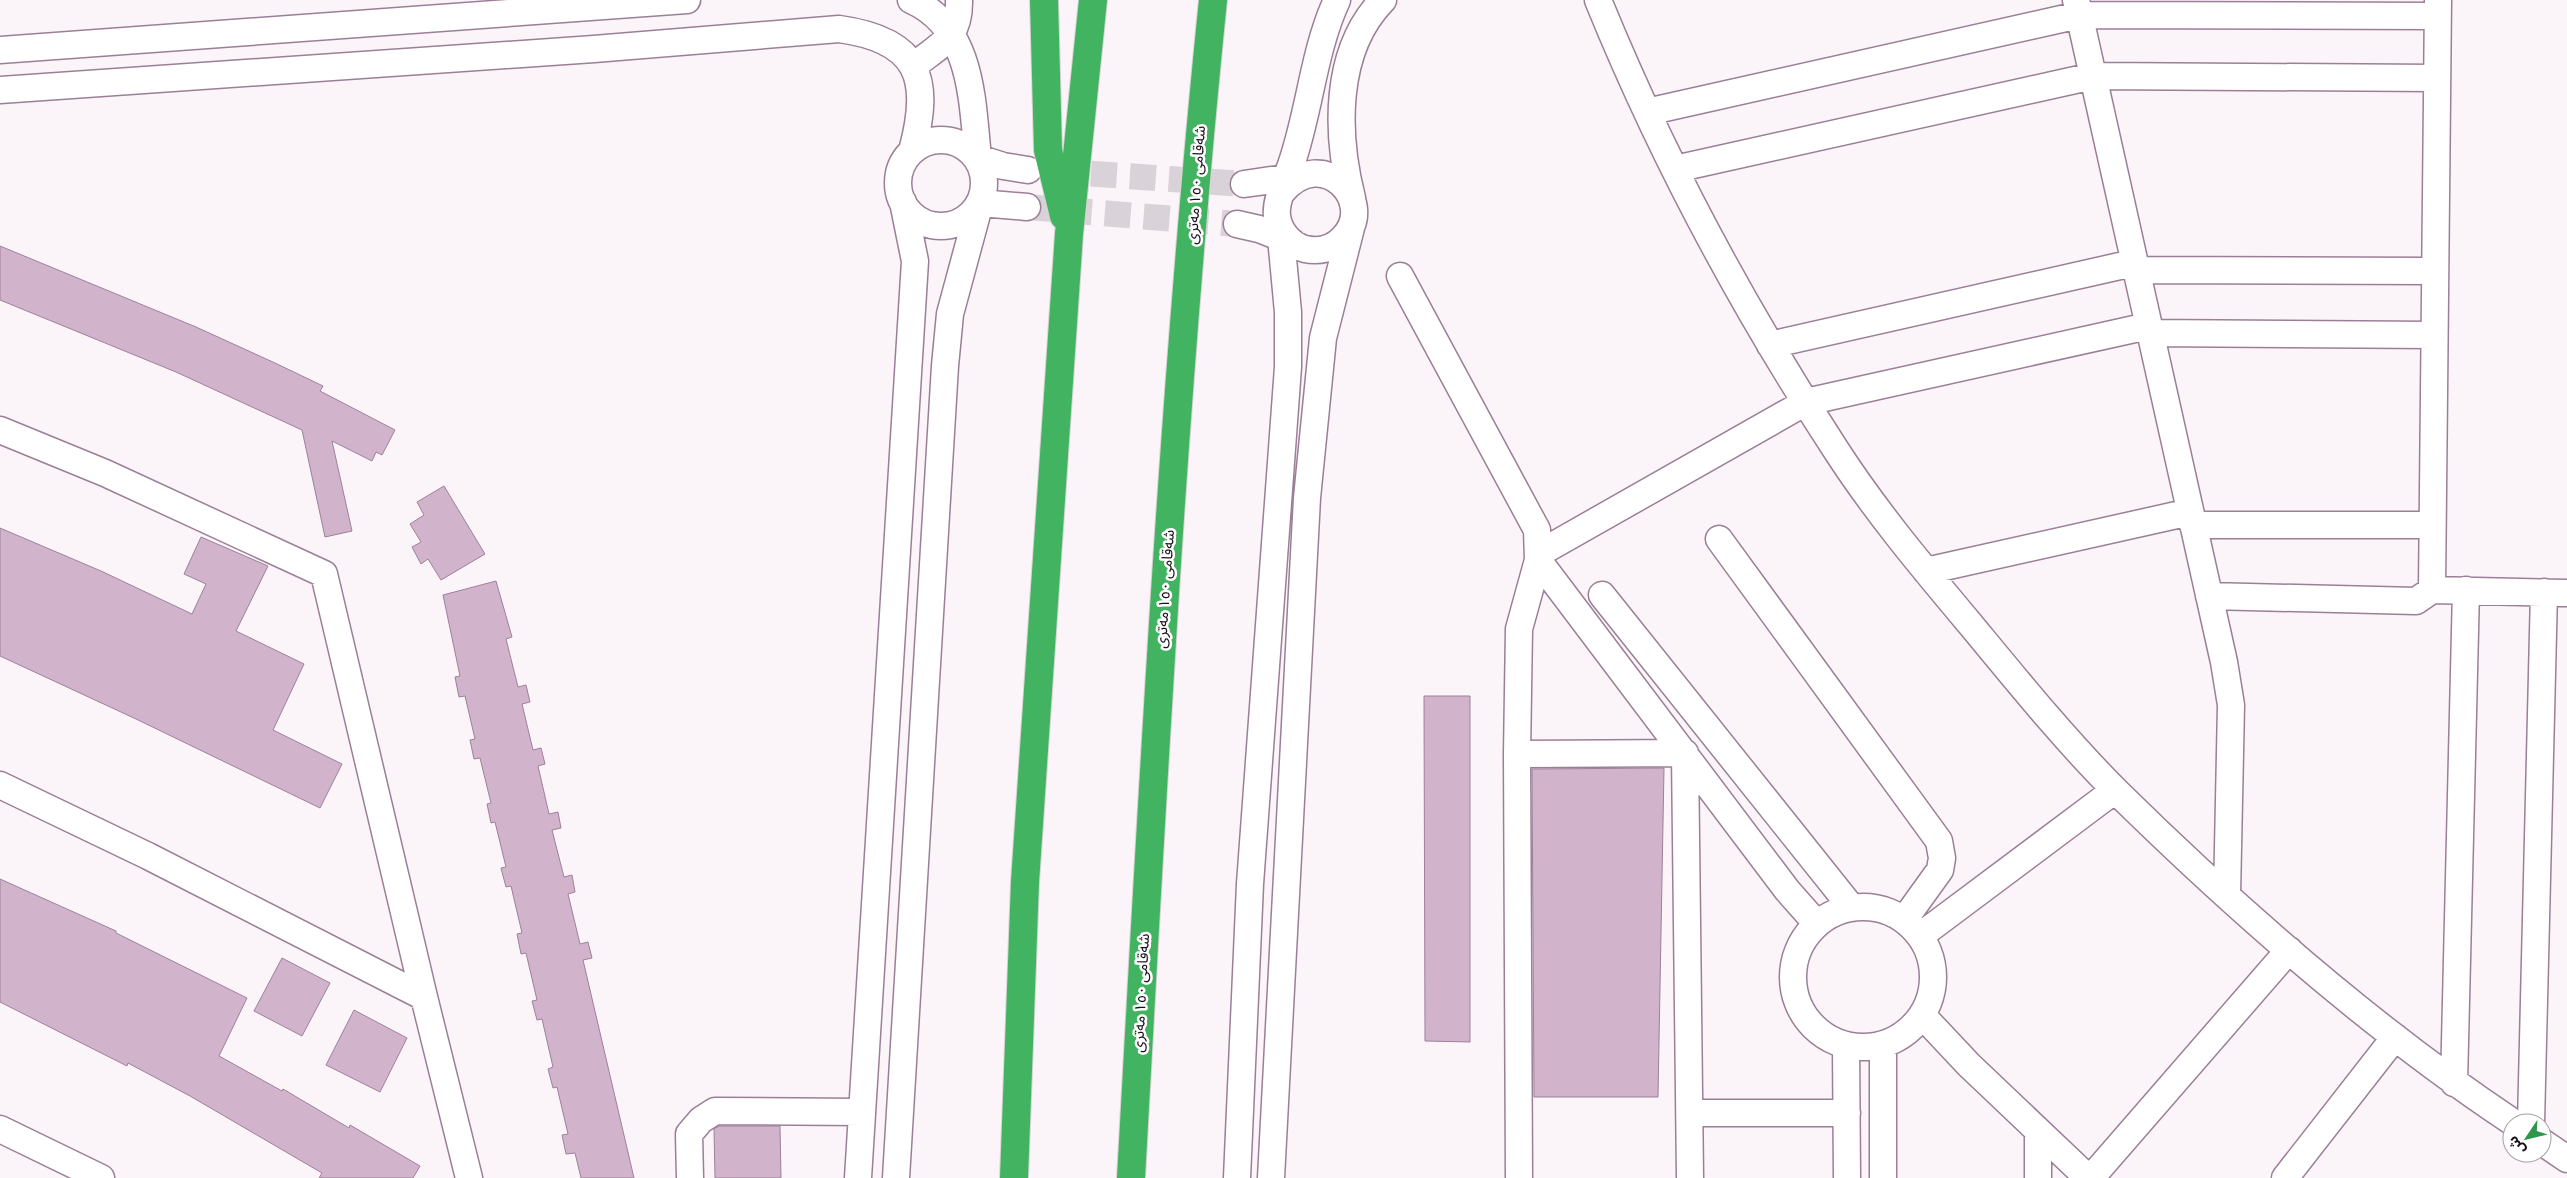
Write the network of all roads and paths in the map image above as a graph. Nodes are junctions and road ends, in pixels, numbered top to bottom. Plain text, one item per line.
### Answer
1 (687, 0) edge
2 (911, 0) edge
3 (959, 0) edge
4 (1044, 0) edge
5 (1093, 0) edge
6 (1213, 0) edge
7 (1337, 0) edge
8 (1383, 0) edge
9 (1598, 0) edge
10 (2078, 7) edge
11 (2438, 8) edge
12 (952, 36) junction
13 (0, 50) edge
14 (914, 65) junction
15 (2093, 76) junction
16 (2437, 78) junction
17 (0, 90) edge
18 (1647, 112) junction
19 (912, 151) junction
20 (978, 158) junction
21 (1675, 169) junction
22 (1028, 170) tunnel mouth
23 (1289, 182) junction
24 (1244, 184) tunnel mouth
25 (903, 202) junction
26 (1353, 202) junction
27 (980, 203) junction
28 (1027, 207) tunnel mouth
29 (1238, 224) tunnel mouth
30 (1351, 228) junction
31 (1069, 234) junction
32 (1284, 236) junction
33 (2134, 266) junction
34 (2434, 271) junction
35 (1400, 276) dead end
36 (2148, 329) junction
37 (2434, 335) junction
38 (1770, 345) junction
39 (1806, 402) junction
40 (0, 430) edge
41 (2192, 519) junction
42 (2432, 525) junction
43 (1719, 539) dead end
44 (1538, 557) junction
45 (1926, 571) junction
46 (2432, 590) junction
47 (2466, 590) junction
48 (2556, 592) edge
49 (1602, 595) dead end
50 (2209, 596) junction
51 (1686, 753) junction
52 (1517, 754) junction
53 (0, 785) edge
54 (2115, 790) junction
55 (2228, 895) junction
56 (1852, 908) junction
57 (1817, 924) junction
58 (1912, 928) junction
59 (2289, 950) junction
60 (424, 997) junction
61 (1922, 1015) junction
62 (2396, 1037) junction
63 (1883, 1045) junction
64 (1846, 1046) junction
65 (2454, 1082) junction
66 (862, 1112) junction
67 (1846, 1113) junction
68 (2531, 1113) edge
69 (1690, 1114) junction
70 (2502, 1115) edge
71 (0, 1129) edge
72 (2038, 1131) junction
73 (2552, 1149) edge
74 (2567, 1159) edge
75 (101, 1178) edge
76 (469, 1178) edge
77 (690, 1178) edge
78 (858, 1178) edge
79 (896, 1178) edge
80 (1014, 1178) edge
81 (1131, 1178) edge
82 (1237, 1178) edge
83 (1271, 1178) edge
84 (1519, 1178) edge
85 (1690, 1178) edge
86 (1847, 1178) edge
87 (1883, 1178) edge
88 (2038, 1178) edge
89 (2089, 1178) edge
90 (2285, 1178) edge

1 - 13 street
2 - 12 street
3 - 12 street
4 - 31 highway
5 - 31 highway
6 - 81 highway, شەقامی ١٥٠ مەتری
7 - 23 street
8 - 26 street
9 - 18 street
10 - 11 street
10 - 15 street
10 - 18 street
11 - 16 street
12 - 14 street
12 - 20 street
14 - 17 street
14 - 19 street
15 - 16 street
15 - 21 street
15 - 33 street
16 - 34 street
18 - 21 street
19 - 20 street
19 - 25 street
20 - 22 street
20 - 27 street
21 - 38 street
23 - 24 street
23 - 26 street
23 - 32 street
25 - 27 street
25 - 66 street
26 - 30 street
27 - 28 street
27 - 79 street
29 - 32 street
30 - 32 street
30 - 83 street
31 - 80 highway
32 - 82 street
33 - 34 street
33 - 36 street
33 - 38 street
34 - 37 street
35 - 44 street
36 - 37 street
36 - 39 street
36 - 41 street
37 - 42 street
38 - 39 street
39 - 44 street
39 - 45 street
40 - 60 street
41 - 42 street
41 - 45 street
41 - 50 street
42 - 46 street
43 - 58 street
44 - 51 street
44 - 52 street
45 - 54 street
46 - 47 street
46 - 50 street
47 - 48 street
47 - 65 street
48 - 68 street
49 - 56 street
50 - 55 street
51 - 52 street
51 - 57 street
51 - 69 street
52 - 84 street
53 - 60 street
54 - 55 street
54 - 58 street
55 - 59 street
56 - 57 street
56 - 58 street
57 - 64 street
58 - 61 street
59 - 62 street
59 - 89 street
60 - 76 street
61 - 63 street
61 - 72 street
62 - 65 street
62 - 90 street
63 - 64 street
63 - 87 street
64 - 67 street
65 - 70 street
66 - 77 street
66 - 78 street
67 - 69 street
67 - 86 street
69 - 85 street
71 - 75 street
72 - 88 street
72 - 89 street
73 - 74 street

